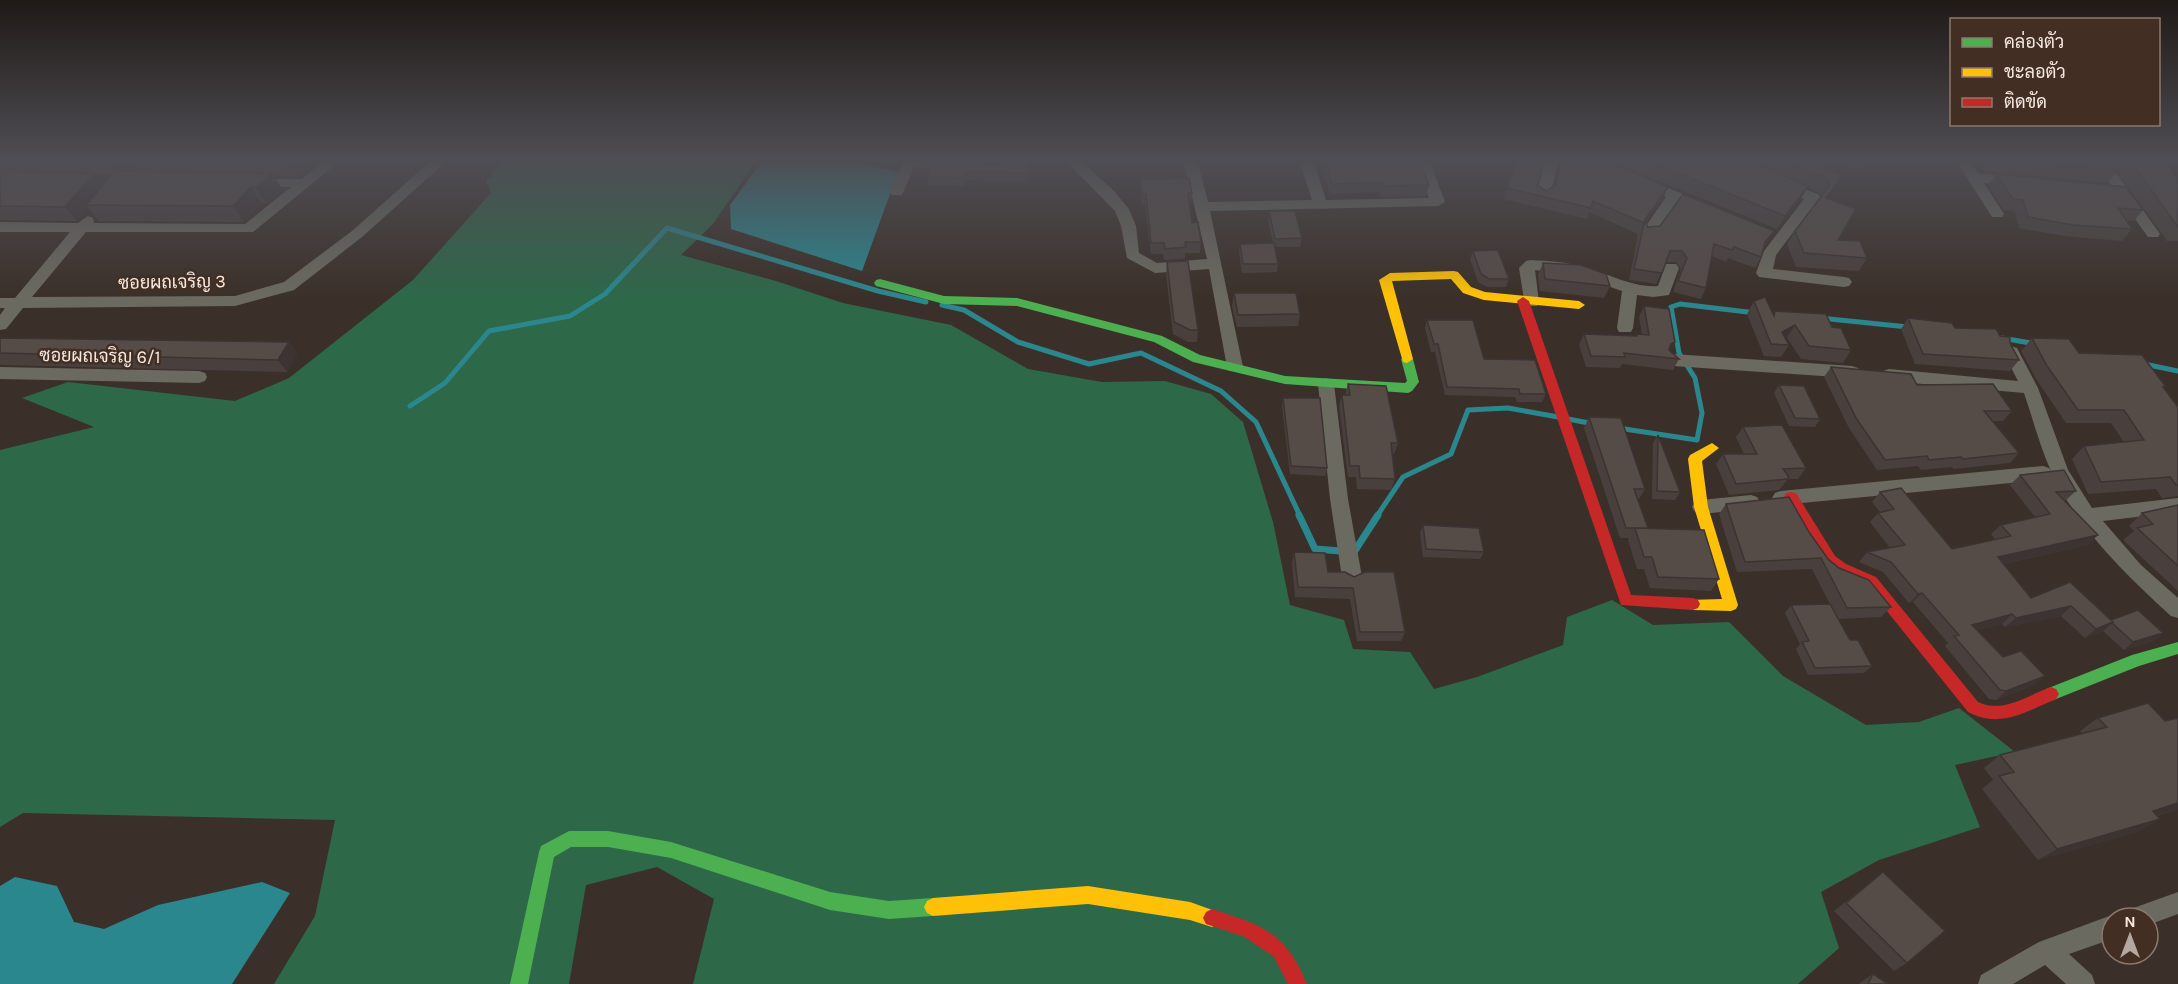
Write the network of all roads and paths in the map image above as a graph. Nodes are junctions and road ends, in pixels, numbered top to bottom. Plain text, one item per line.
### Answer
1 (278, 205) edge
2 (390, 205) edge
3 (1119, 205) edge
4 (1283, 205) edge
5 (1668, 205) edge
6 (1698, 205) edge
7 (1806, 205) edge
8 (1991, 205) edge
9 (2132, 205) edge
10 (1200, 207) joint
11 (96, 212) edge
12 (1717, 213) edge
13 (1997, 214) dead end
14 (0, 227) edge
15 (82, 227) junction
16 (1648, 233) edge
17 (2153, 234) dead end
18 (1215, 263) junction
19 (1671, 268) edge
20 (1844, 282) dead end
21 (880, 283) dead end
22 (1630, 288) junction
23 (1527, 301) junction
24 (0, 303) edge
25 (19, 303) junction
26 (1579, 305) dead end
27 (0, 325) edge
28 (1626, 328) dead end
29 (2011, 352) edge
30 (1673, 360) edge
31 (1235, 367) junction
32 (0, 373) edge
33 (199, 377) dead end
34 (1326, 384) junction
35 (2030, 388) junction
36 (1712, 448) dead end
37 (2060, 471) junction
38 (1791, 498) junction
39 (2178, 505) edge
40 (1701, 507) junction
41 (2087, 516) junction
42 (1349, 562) dead end
43 (2178, 610) edge
44 (2178, 648) edge
45 (2178, 903) edge
46 (2160, 909) edge
47 (2100, 931) edge
48 (2047, 950) junction
49 (519, 984) edge
50 (1298, 984) edge
51 (1990, 984) edge
52 (2083, 984) edge

1 - 15 street
2 - 25 street, ซอยผถเจริญ 3
3 - 18 street
4 - 10 street
5 - 16 street
6 - 12 street
7 - 20 street
8 - 13 street
9 - 17 street
10 - 18 street
11 - 15 street
14 - 15 street
15 - 25 street
18 - 31 street
19 - 22 street
21 - 31 street
22 - 23 street
22 - 28 street
23 - 26 street
23 - 34 street
23 - 40 street
24 - 25 street, ซอยผถเจริญ 3
25 - 27 street
29 - 35 street
30 - 35 street
31 - 34 street
32 - 33 street, ซอยผถเจริญ 6/1
34 - 42 street
35 - 37 street
36 - 40 street
37 - 38 street
37 - 41 street
38 - 40 street
38 - 44 street
39 - 41 street
41 - 43 street
45 - 46 street
47 - 48 street
48 - 51 street
48 - 52 street
49 - 50 street

